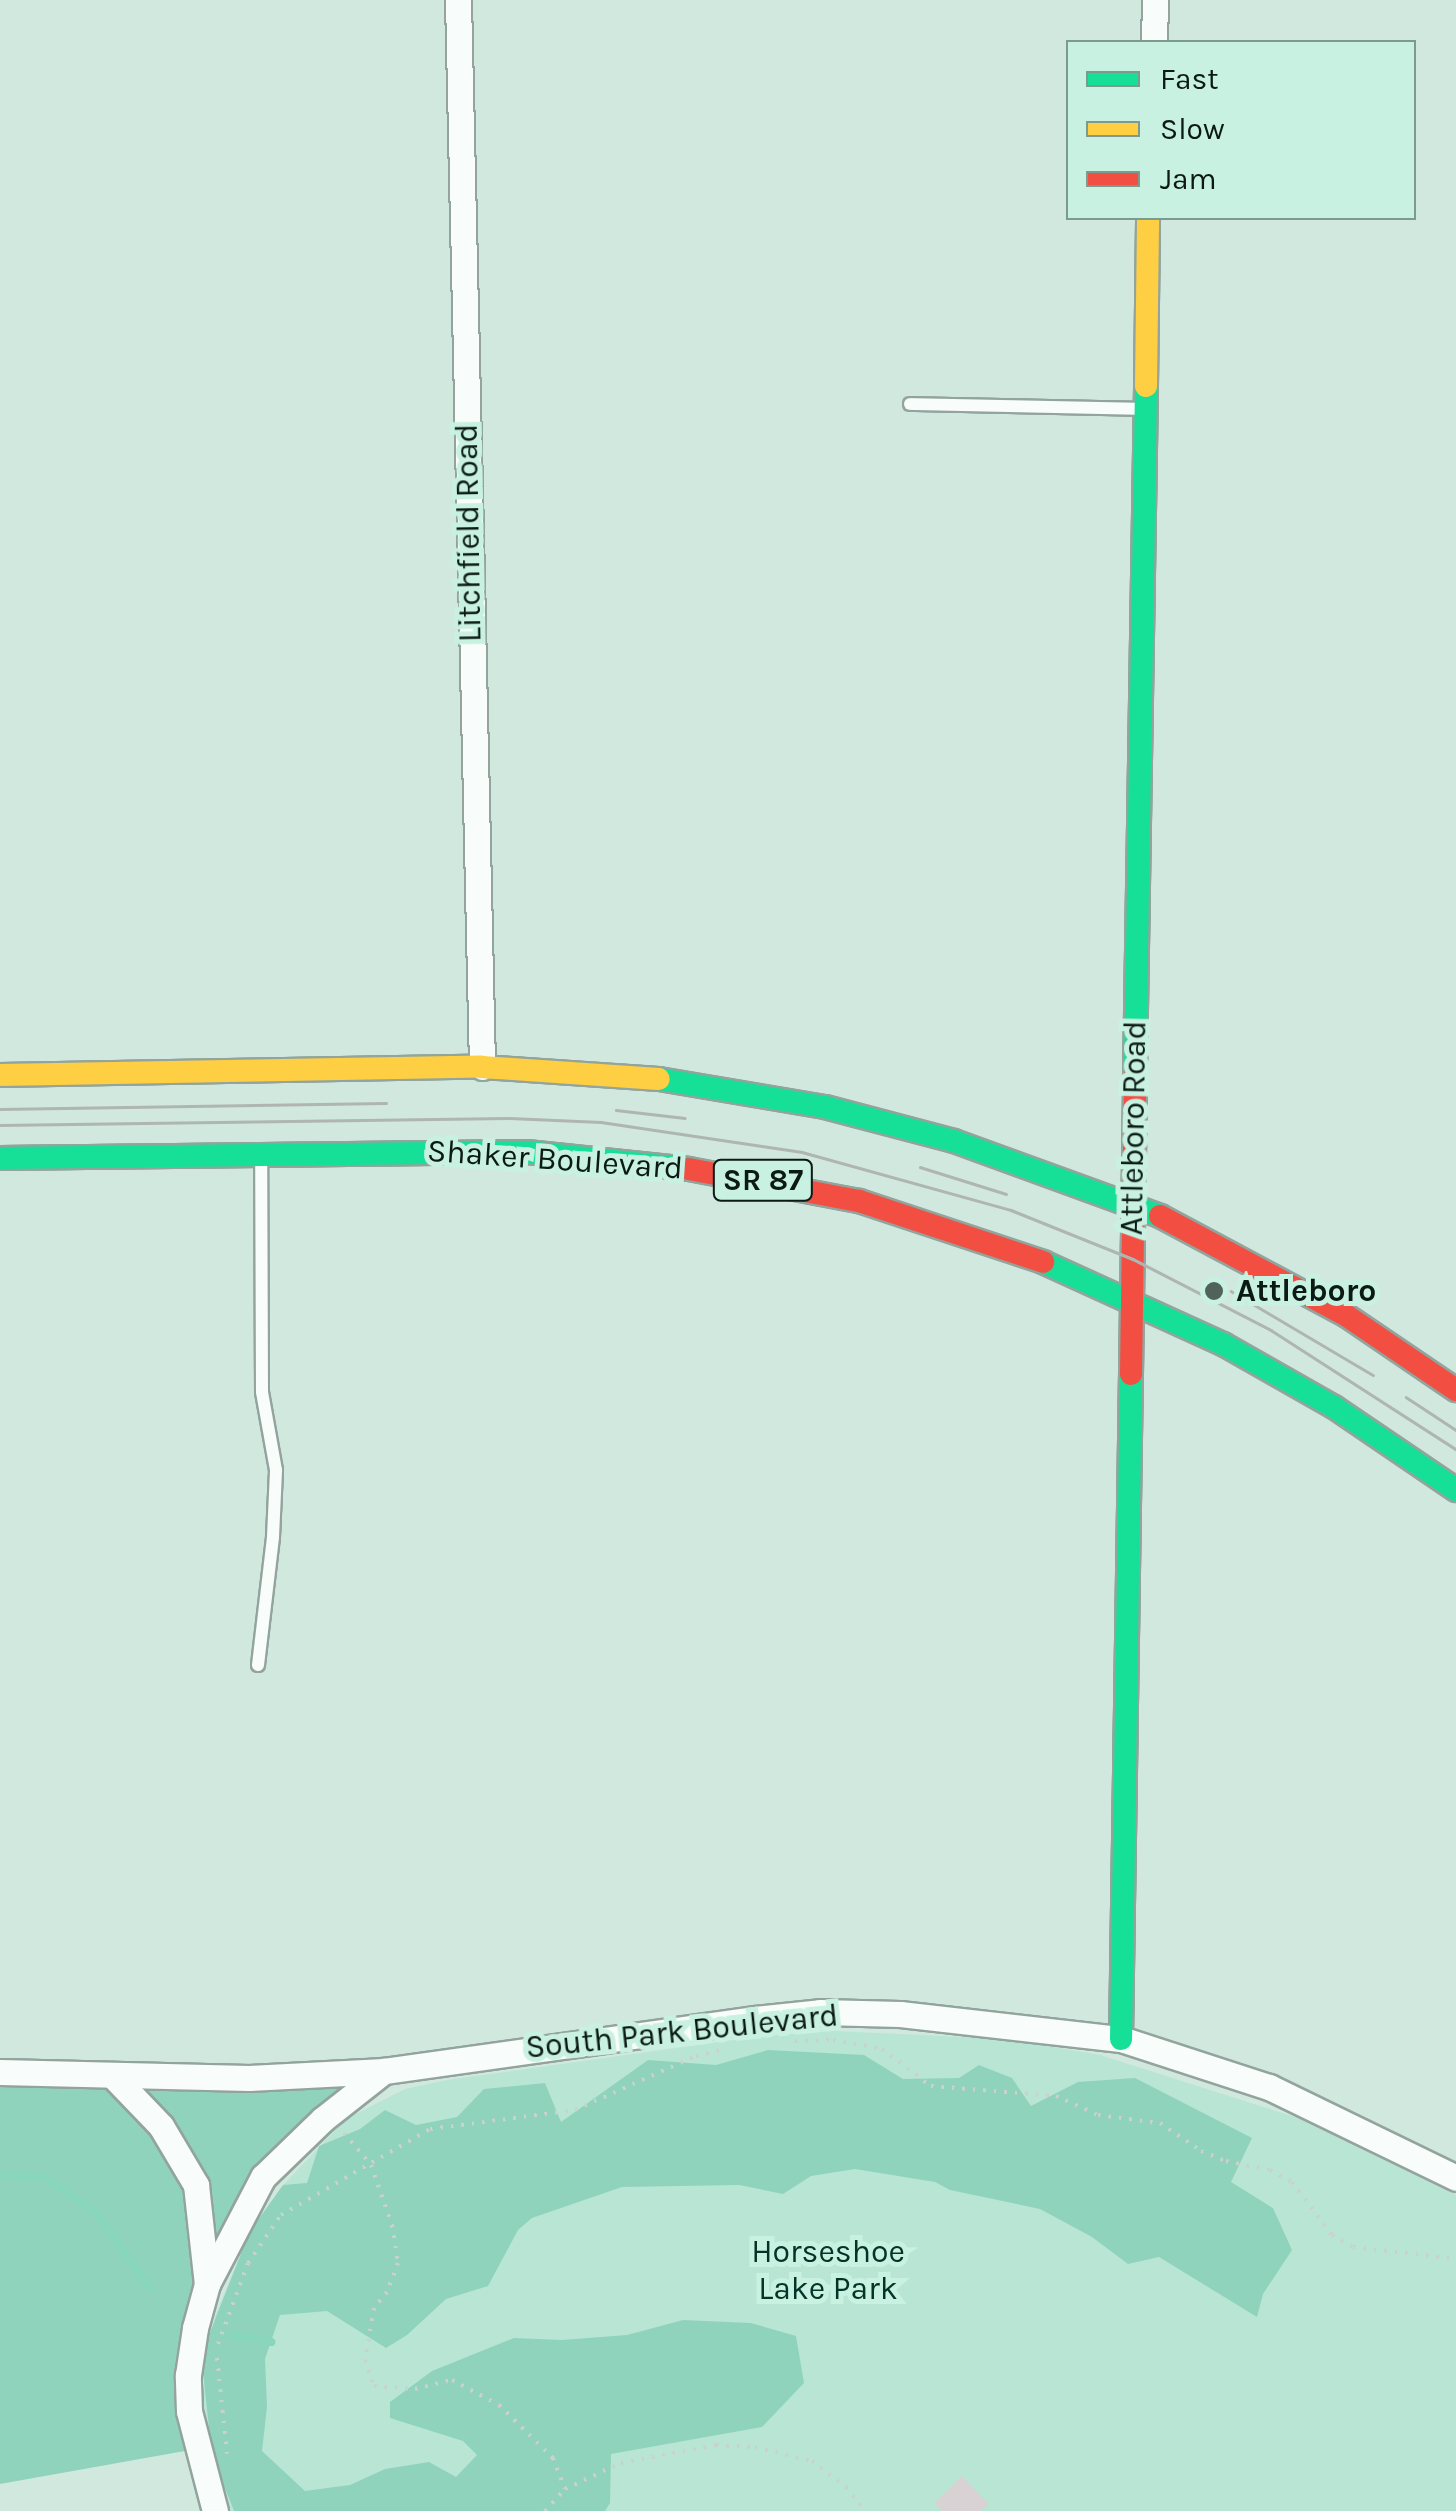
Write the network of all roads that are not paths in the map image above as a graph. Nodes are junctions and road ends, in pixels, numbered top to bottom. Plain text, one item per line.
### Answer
1 (458, 0) edge
2 (1155, 0) edge
3 (1154, 40) edge
4 (1148, 220) edge
5 (910, 404) dead end
6 (1145, 410) junction
7 (482, 1066) junction
8 (0, 1075) edge
9 (261, 1153) junction
10 (0, 1158) edge
11 (1133, 1204) junction
12 (1133, 1300) junction
13 (1456, 1390) edge
14 (1456, 1490) edge
15 (258, 1664) dead end
16 (1121, 2038) junction
17 (384, 2070) junction
18 (0, 2072) edge
19 (115, 2078) junction
20 (1456, 2178) edge
21 (207, 2284) junction
22 (215, 2511) edge

1 - 7 street, Litchfield Road
2 - 3 street
4 - 6 main road, Attleboro Road
5 - 6 lane
6 - 11 main road, Attleboro Road
7 - 8 main road
7 - 11 main road
9 - 10 main road, Shaker Boulevard / SR 87
9 - 12 main road, Shaker Boulevard / SR 87
9 - 15 lane
11 - 12 main road, Attleboro Road
11 - 13 main road
12 - 14 main road, Shaker Boulevard / SR 87
12 - 16 main road, Attleboro Road
16 - 17 street, South Park Boulevard
16 - 20 street, South Park Boulevard
17 - 19 street, South Park Boulevard
17 - 21 street
18 - 19 street, South Park Boulevard
19 - 21 street
21 - 22 street

